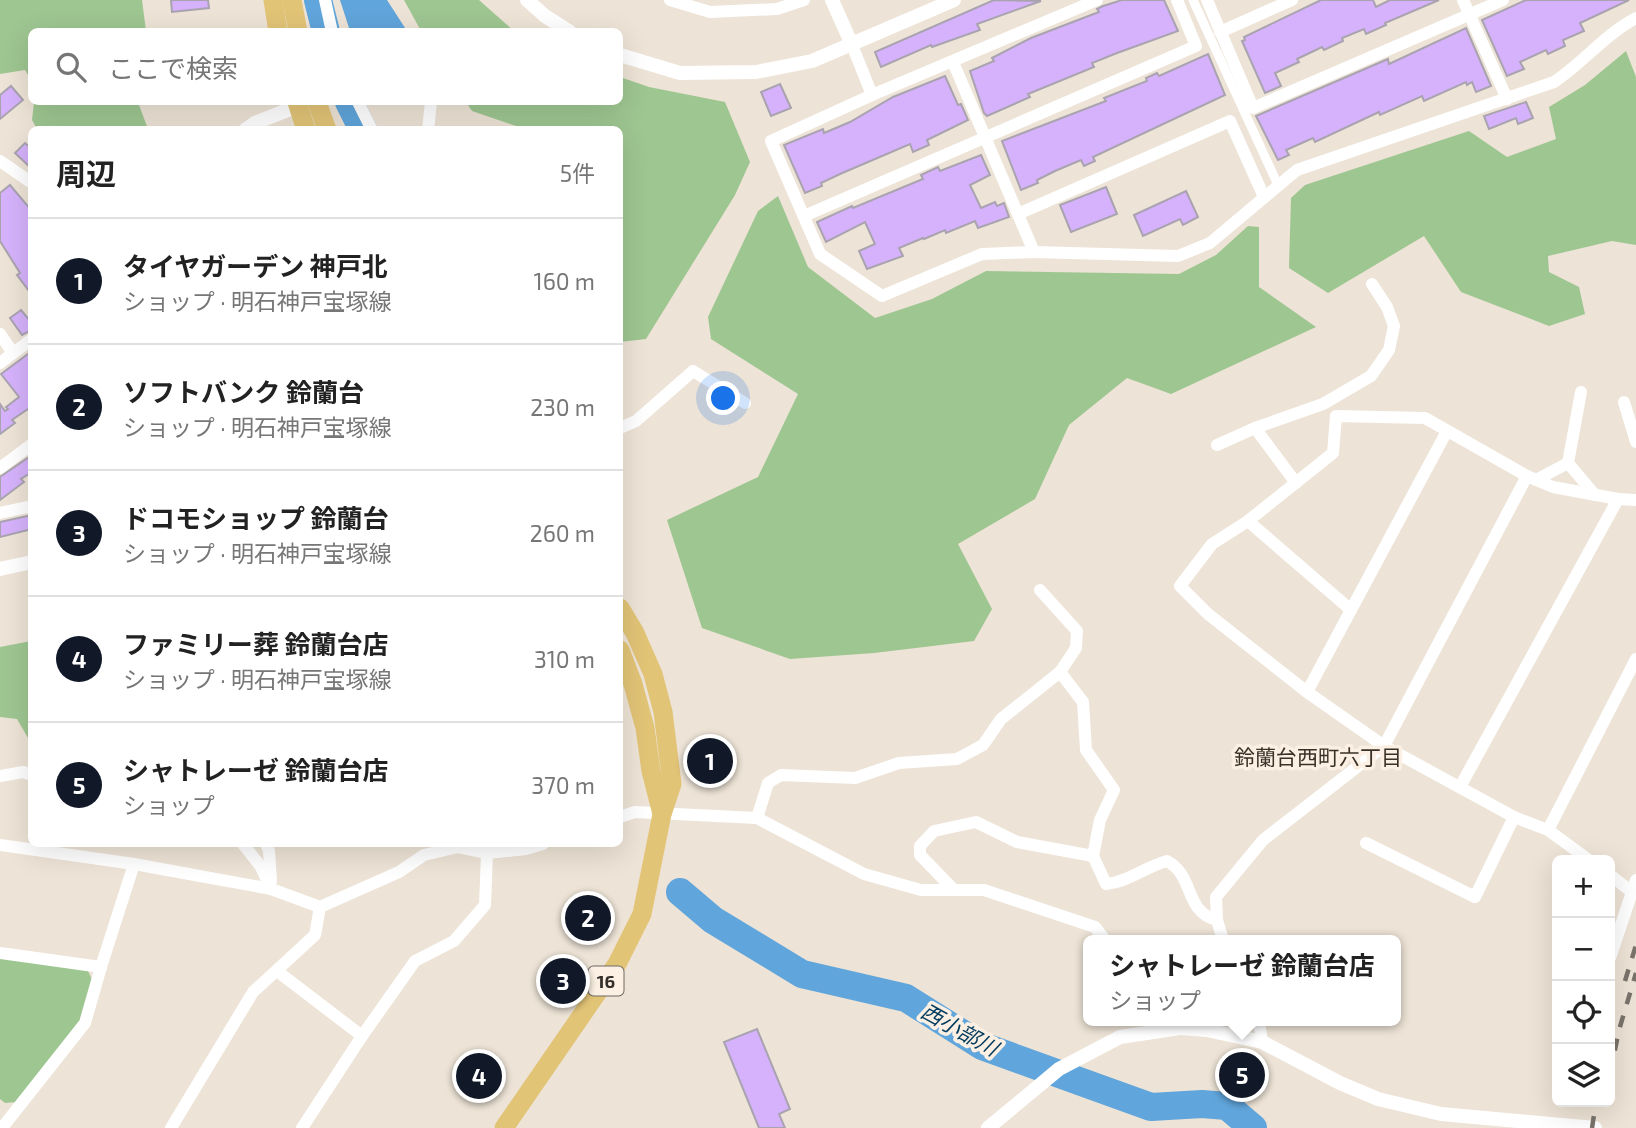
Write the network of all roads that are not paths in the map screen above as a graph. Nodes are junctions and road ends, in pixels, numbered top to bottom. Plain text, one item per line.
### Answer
1 (273, 0) edge
2 (292, 0) edge
3 (324, 0) edge
4 (527, 0) edge
5 (670, 0) edge
6 (804, 0) edge
7 (832, 0) edge
8 (954, 0) edge
9 (1097, 0) edge
10 (1177, 0) edge
11 (1194, 0) edge
12 (1207, 0) edge
13 (1292, 0) edge
14 (1463, 0) edge
15 (1503, 0) edge
16 (688, 3) edge
17 (776, 5) edge
18 (1469, 15) junction
19 (1636, 18) edge
20 (277, 28) edge
21 (297, 28) edge
22 (331, 28) edge
23 (564, 28) edge
24 (1220, 32) junction
25 (852, 45) junction
26 (623, 56) edge
27 (953, 62) junction
28 (872, 95) junction
29 (1507, 99) junction
30 (299, 105) edge
31 (304, 105) edge
32 (306, 105) edge
33 (360, 105) edge
34 (431, 105) edge
35 (250, 126) edge
36 (306, 126) edge
37 (324, 126) edge
38 (370, 126) edge
39 (428, 126) edge
40 (985, 138) junction
41 (0, 161) edge
42 (28, 180) edge
43 (1278, 185) junction
44 (1264, 197) junction
45 (1018, 214) junction
46 (804, 216) junction
47 (1034, 252) junction
48 (1372, 284) dead end
49 (0, 334) edge
50 (28, 343) edge
51 (13, 353) junction
52 (0, 363) edge
53 (1581, 392) dead end
54 (1625, 402) dead end
55 (746, 403) dead end
56 (623, 427) edge
57 (1255, 428) junction
58 (1447, 431) junction
59 (1636, 442) edge
60 (1217, 445) dead end
61 (28, 447) edge
62 (1568, 463) junction
63 (0, 468) edge
64 (1532, 478) junction
65 (1296, 483) junction
66 (1595, 495) junction
67 (1618, 499) junction
68 (1636, 500) edge
69 (28, 507) edge
70 (0, 513) edge
71 (1248, 521) junction
72 (28, 563) edge
73 (0, 569) edge
74 (1040, 590) dead end
75 (1351, 610) junction
76 (623, 613) edge
77 (623, 658) edge
78 (1636, 659) edge
79 (1060, 672) junction
80 (1307, 692) junction
81 (1384, 746) junction
82 (28, 774) edge
83 (0, 776) edge
84 (1460, 788) junction
85 (662, 814) junction
86 (623, 816) edge
87 (1514, 817) junction
88 (757, 818) junction
89 (1548, 830) junction
90 (1366, 843) dead end
91 (0, 845) edge
92 (245, 847) edge
93 (267, 847) edge
94 (533, 847) edge
95 (487, 853) junction
96 (1582, 855) edge
97 (1093, 856) junction
98 (134, 864) junction
99 (1615, 877) edge
100 (1634, 886) edge
101 (271, 889) junction
102 (954, 891) junction
103 (320, 907) junction
104 (1217, 920) junction
105 (1101, 935) edge
106 (1222, 935) edge
107 (1615, 943) edge
108 (0, 953) edge
109 (101, 967) junction
110 (277, 971) junction
111 (1260, 1026) edge
112 (362, 1036) junction
113 (1262, 1042) junction
114 (0, 1107) edge
115 (11, 1116) junction
116 (1564, 1126) edge
117 (2, 1128) edge
118 (171, 1128) edge
119 (302, 1128) edge
120 (504, 1128) edge
121 (988, 1128) edge
122 (1595, 1128) edge

1 - 20 main road
2 - 21 main road
3 - 22 street
4 - 23 street
5 - 16 street
6 - 17 street
7 - 25 street
8 - 25 street
9 - 27 street
10 - 40 street
11 - 43 street
12 - 24 street
13 - 24 street
14 - 18 street
15 - 18 street
16 - 17 street
18 - 24 street
18 - 29 street
19 - 29 street
25 - 26 street
25 - 28 street
27 - 28 street
27 - 40 street
28 - 46 street
29 - 43 street
30 - 35 street
31 - 36 main road
32 - 37 main road
33 - 38 street
34 - 39 street
40 - 45 street
40 - 46 street
41 - 42 street
43 - 44 street
44 - 45 street
44 - 47 street
45 - 47 street
46 - 47 street
48 - 57 street
49 - 51 street
50 - 51 street
51 - 52 street
53 - 62 street
54 - 59 street
55 - 56 street
57 - 60 street
57 - 65 street
58 - 64 street
58 - 65 street
58 - 75 street
61 - 63 street
62 - 64 street
62 - 66 street
64 - 66 street
64 - 81 street
65 - 71 street
66 - 67 street
67 - 68 street
67 - 84 street
69 - 70 street
71 - 75 street
71 - 80 street
72 - 73 street
74 - 79 street
75 - 80 street
76 - 85 main road, 16
77 - 85 main road, 16
78 - 89 street
79 - 88 street
79 - 97 street
80 - 81 street
81 - 84 street
81 - 104 street
82 - 83 street
84 - 87 street
85 - 86 street
85 - 88 street
85 - 120 main road, 16
87 - 89 street
87 - 90 street
88 - 102 street
89 - 96 street
91 - 98 street
92 - 101 street
93 - 101 street
94 - 95 street
95 - 103 street
95 - 112 street
97 - 102 street
97 - 104 street
98 - 101 street
98 - 109 street
99 - 100 street
100 - 107 street
101 - 103 street
102 - 105 street
103 - 110 street
104 - 106 street
108 - 109 street
109 - 115 street
110 - 112 street
110 - 118 street
111 - 113 street
112 - 119 street
113 - 116 street
113 - 121 street
114 - 115 street
115 - 117 street
116 - 122 street

